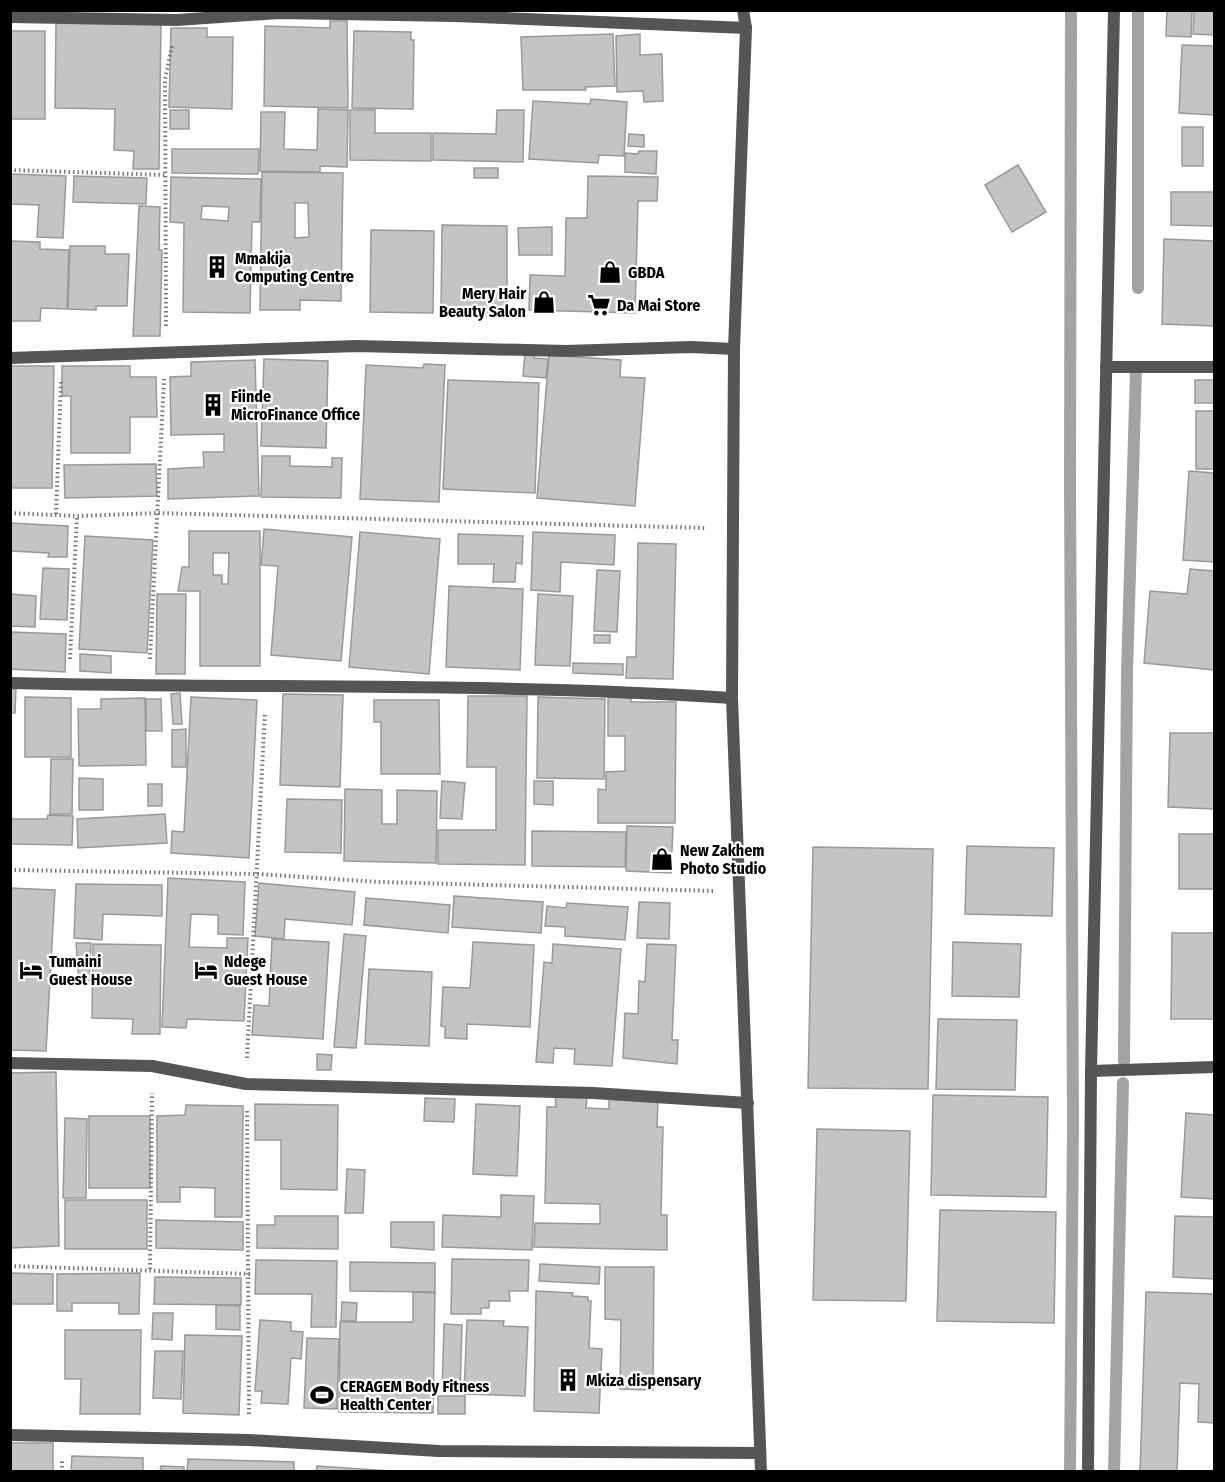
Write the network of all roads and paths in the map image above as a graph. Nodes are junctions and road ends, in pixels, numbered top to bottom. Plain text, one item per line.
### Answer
1 (743, 10) edge
2 (1114, 10) edge
3 (10, 17) edge
4 (177, 20) junction
5 (746, 28) junction
6 (10, 170) edge
7 (165, 175) junction
8 (734, 349) junction
9 (166, 352) junction
10 (62, 354) junction
11 (10, 358) edge
12 (1106, 367) junction
13 (1215, 367) edge
14 (10, 513) edge
15 (158, 513) junction
16 (56, 514) junction
17 (76, 516) junction
18 (732, 530) junction
19 (10, 683) edge
20 (68, 685) junction
21 (267, 685) junction
22 (148, 686) junction
23 (732, 698) junction
24 (10, 870) edge
25 (257, 874) junction
26 (740, 891) junction
27 (10, 1064) edge
28 (152, 1066) junction
29 (1215, 1066) edge
30 (1091, 1071) junction
31 (246, 1084) junction
32 (748, 1103) junction
33 (10, 1266) edge
34 (150, 1269) junction
35 (250, 1274) junction
36 (10, 1435) edge
37 (249, 1440) junction
38 (760, 1454) junction
39 (761, 1472) edge
40 (1088, 1472) edge

1 - 5 street
2 - 12 street
3 - 4 street
4 - 5 street
4 - 7 path
5 - 8 street
6 - 7 path
7 - 9 path
8 - 9 street
8 - 18 street
9 - 10 street
9 - 15 path
10 - 11 street
10 - 16 path
12 - 13 street
12 - 30 street
14 - 16 path
15 - 17 path
15 - 18 path
15 - 22 path
16 - 17 path
17 - 20 path
18 - 23 street
19 - 20 street
20 - 22 street
21 - 22 street
21 - 23 street
21 - 25 path
23 - 26 street
24 - 25 path
25 - 26 path
25 - 31 path
26 - 32 street
27 - 28 street
28 - 31 street
28 - 34 path
29 - 30 street
30 - 40 street
31 - 32 street
31 - 35 path
32 - 38 street
33 - 34 path
34 - 35 path
35 - 37 path
36 - 37 street
37 - 38 street
38 - 39 street

